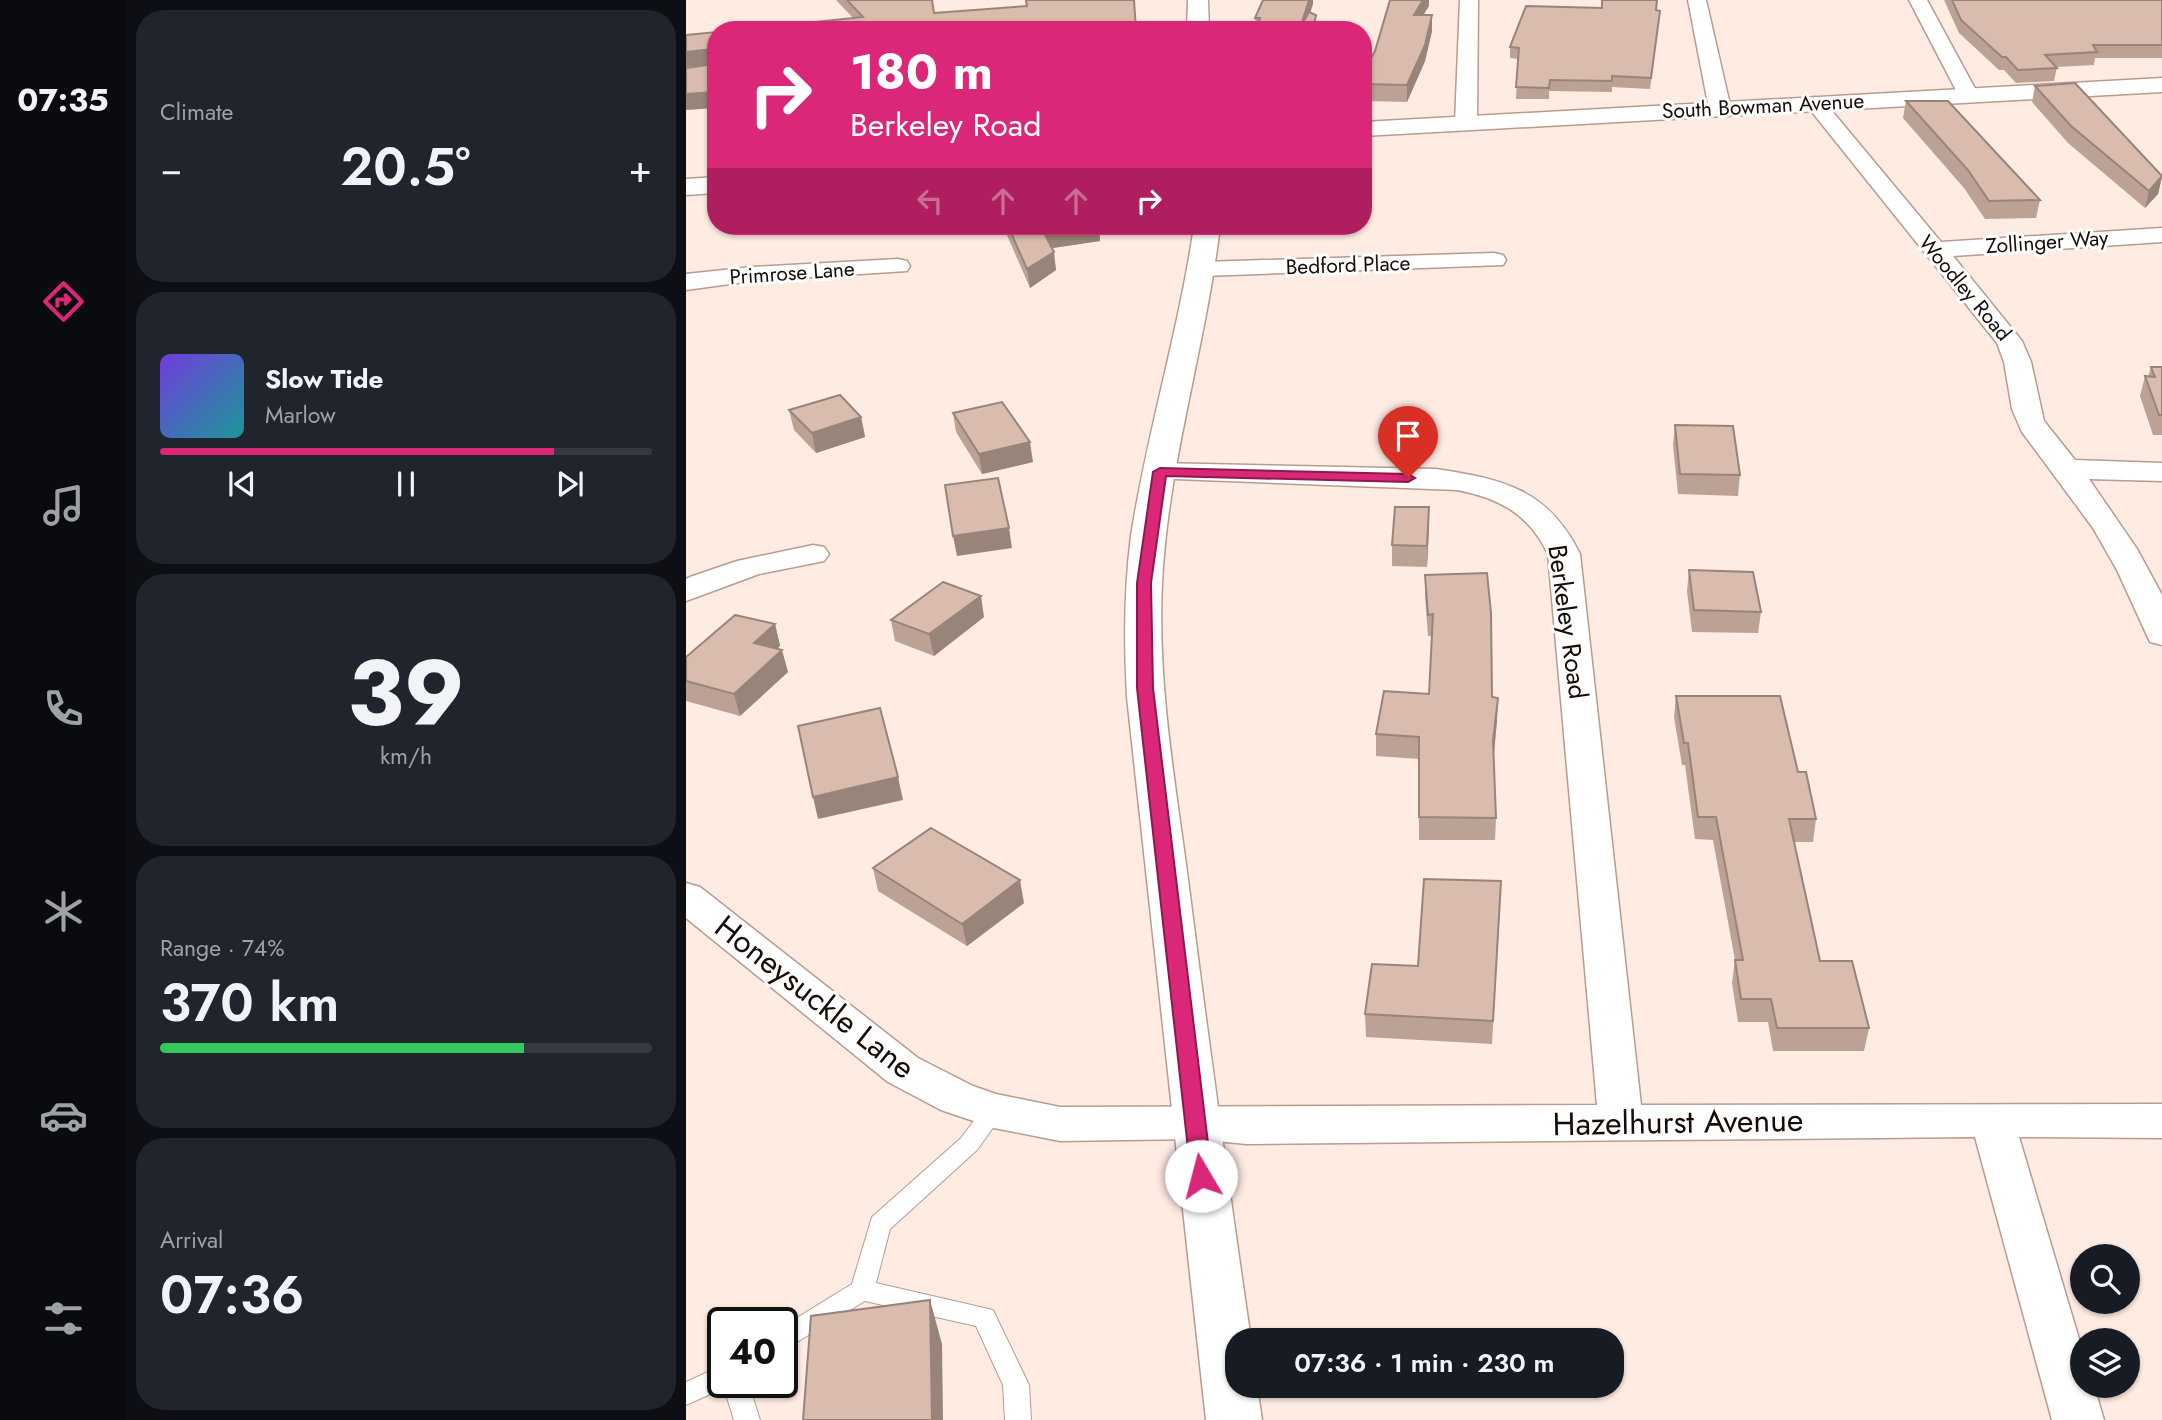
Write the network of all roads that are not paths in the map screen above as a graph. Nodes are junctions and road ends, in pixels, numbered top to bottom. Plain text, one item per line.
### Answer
1 (1198, 0) edge
2 (1469, 0) edge
3 (1697, 0) edge
4 (1918, 0) edge
5 (1198, 21) edge
6 (2162, 85) edge
7 (1968, 94) junction
8 (1815, 103) junction
9 (1720, 109) junction
10 (1466, 123) junction
11 (1372, 128) edge
12 (707, 186) edge
13 (686, 187) edge
14 (1206, 235) edge
15 (2162, 236) edge
16 (1933, 250) junction
17 (1494, 260) dead end
18 (898, 265) dead end
19 (1203, 269) junction
20 (686, 282) edge
21 (2066, 469) junction
22 (1160, 472) junction
23 (2162, 472) edge
24 (813, 554) dead end
25 (686, 591) edge
26 (2162, 635) edge
27 (686, 897) edge
28 (994, 1111) junction
29 (1992, 1119) junction
30 (2162, 1121) edge
31 (1194, 1122) junction
32 (1621, 1122) junction
33 (862, 1290) junction
34 (798, 1330) edge
35 (707, 1384) edge
36 (686, 1394) edge
37 (740, 1398) edge
38 (747, 1420) edge
39 (1018, 1420) edge
40 (1234, 1420) edge
41 (2078, 1420) edge

1 - 5 street
2 - 10 street
3 - 9 street
4 - 7 street
6 - 7 street, South Bowman Avenue
7 - 8 street, South Bowman Avenue
8 - 9 street, South Bowman Avenue
8 - 16 street, Woodley Road
9 - 10 street, South Bowman Avenue
10 - 11 street, South Bowman Avenue
12 - 13 street
14 - 19 street
15 - 16 street, Zollinger Way
16 - 21 street, Woodley Road
17 - 19 street, Bedford Place
18 - 20 street, Primrose Lane
19 - 22 street
21 - 23 street
21 - 26 street, Woodley Road
22 - 31 street
22 - 32 street, Berkeley Road
24 - 25 street
27 - 28 street, Honeysuckle Lane
28 - 31 street, Honeysuckle Lane
28 - 33 lane
29 - 30 street, Hazelhurst Avenue
29 - 32 street, Hazelhurst Avenue
29 - 41 street
31 - 32 street, Hazelhurst Avenue
31 - 40 street
33 - 34 lane
33 - 39 lane
35 - 36 lane
37 - 38 lane

